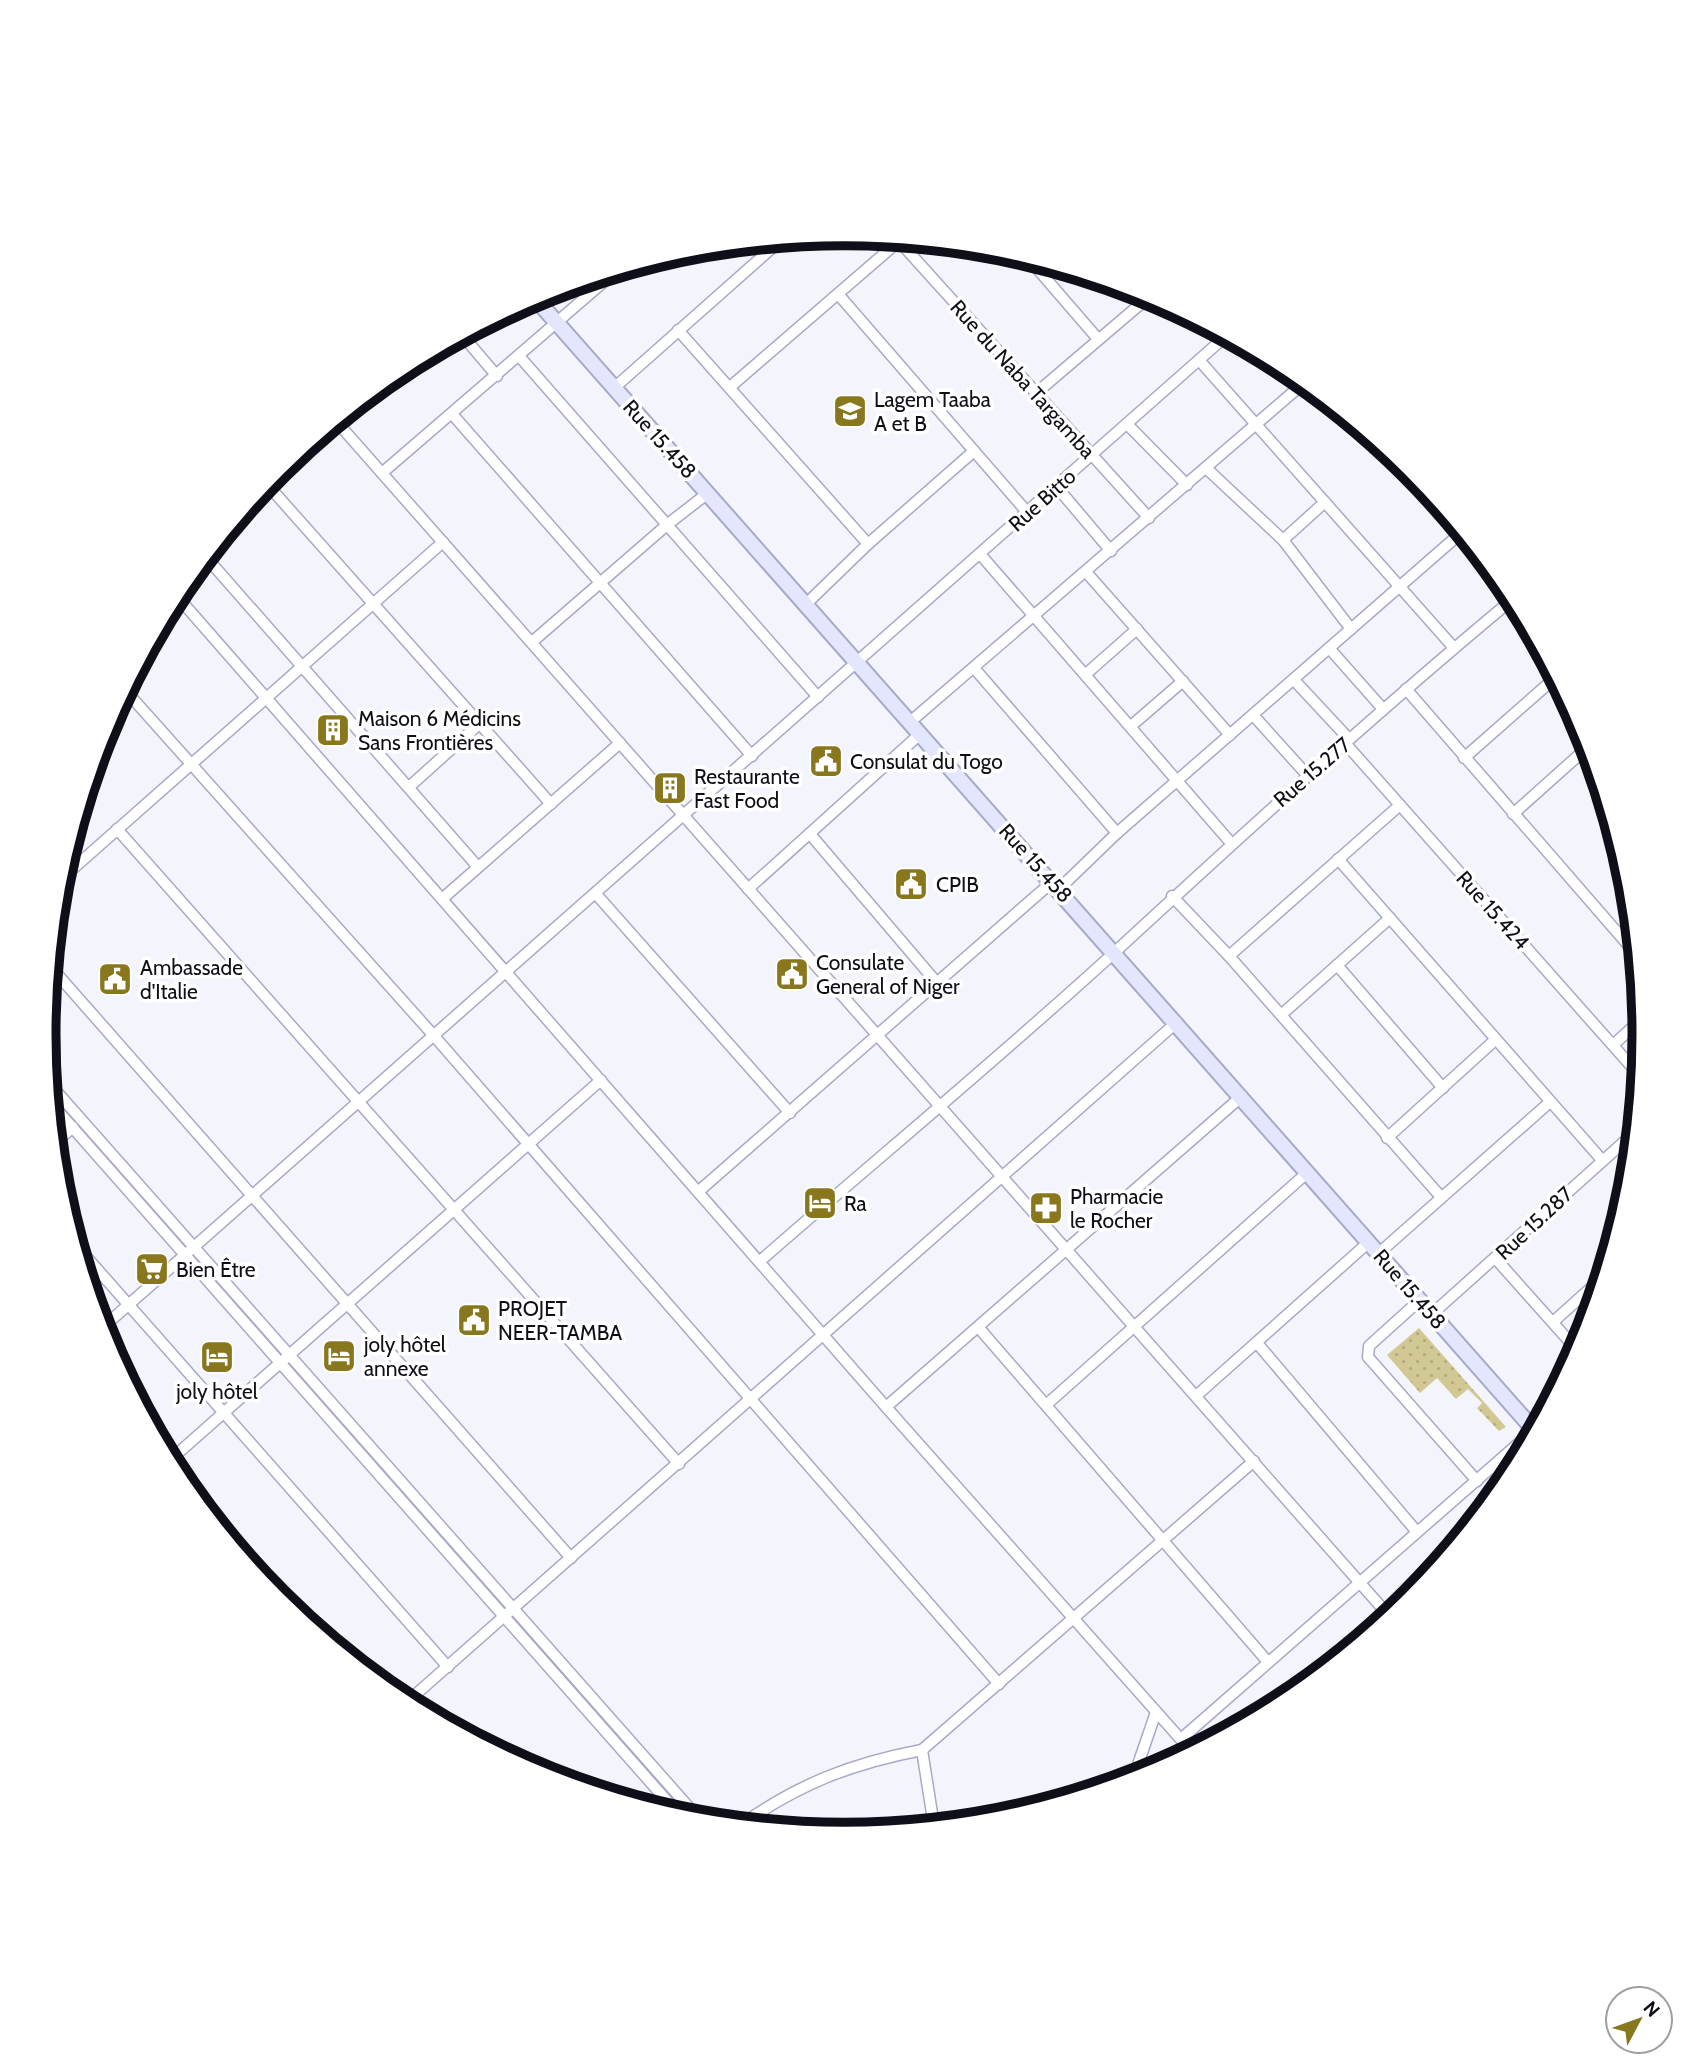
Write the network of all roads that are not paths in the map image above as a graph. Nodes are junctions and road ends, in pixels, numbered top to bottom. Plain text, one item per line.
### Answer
1 (890, 248) edge
2 (905, 249) edge
3 (769, 250) edge
4 (1039, 271) edge
5 (600, 285) edge
6 (838, 294) junction
7 (1140, 304) edge
8 (542, 306) edge
9 (556, 323) junction
10 (678, 330) junction
11 (1097, 339) junction
12 (468, 342) edge
13 (1219, 342) edge
14 (519, 356) junction
15 (1199, 360) junction
16 (498, 376) junction
17 (730, 387) junction
18 (614, 388) junction
19 (1296, 389) edge
20 (1035, 394) junction
21 (453, 415) junction
22 (1127, 424) junction
23 (1256, 424) junction
24 (342, 427) edge
25 (974, 451) junction
26 (1092, 455) junction
27 (1206, 468) junction
28 (382, 473) junction
29 (1187, 485) junction
30 (1056, 486) junction
31 (274, 491) edge
32 (708, 493) junction
33 (1325, 502) junction
34 (1027, 512) junction
35 (1149, 519) junction
36 (668, 524) junction
37 (1455, 538) edge
38 (1283, 540) junction
39 (443, 542) junction
40 (868, 544) junction
41 (1111, 551) junction
42 (980, 554) junction
43 (212, 565) edge
44 (1086, 572) junction
45 (601, 581) junction
46 (1399, 587) junction
47 (184, 604) edge
48 (371, 604) junction
49 (805, 605) junction
50 (1505, 606) edge
51 (1035, 617) junction
52 (1137, 629) junction
53 (1351, 629) junction
54 (532, 642) junction
55 (1329, 648) junction
56 (1454, 648) junction
57 (857, 663) junction
58 (302, 666) junction
59 (974, 668) junction
60 (1086, 674) junction
61 (1293, 680) junction
62 (1183, 681) junction
63 (1549, 683) edge
64 (1406, 689) junction
65 (132, 698) edge
66 (266, 698) junction
67 (818, 698) junction
68 (1383, 709) junction
69 (1253, 715) junction
70 (910, 722) junction
71 (479, 724) junction
72 (1131, 726) junction
73 (920, 734) junction
74 (1230, 735) junction
75 (1347, 741) junction
76 (620, 743) junction
77 (1580, 754) edge
78 (752, 756) junction
79 (1464, 758) junction
80 (190, 765) junction
81 (1308, 776) junction
82 (1178, 780) junction
83 (410, 787) junction
84 (551, 804) junction
85 (1400, 805) junction
86 (684, 814) junction
87 (1513, 814) junction
88 (117, 829) junction
89 (1117, 833) junction
90 (810, 834) junction
91 (1231, 843) junction
92 (1338, 859) junction
93 (75, 866) edge
94 (478, 867) junction
95 (1055, 886) junction
96 (748, 889) junction
97 (596, 894) junction
98 (1172, 896) junction
99 (443, 899) junction
100 (1390, 918) junction
101 (1624, 940) joint
102 (1626, 942) edge
103 (1114, 952) junction
104 (1229, 956) junction
105 (1337, 965) junction
106 (507, 974) junction
107 (59, 975) edge
108 (937, 983) junction
109 (1281, 1015) junction
110 (1177, 1022) junction
111 (1632, 1028) edge
112 (435, 1037) junction
113 (878, 1037) junction
114 (1495, 1040) junction
115 (1612, 1045) junction
116 (1631, 1066) edge
117 (601, 1080) junction
118 (1443, 1088) junction
119 (59, 1095) edge
120 (1242, 1096) junction
121 (358, 1102) junction
122 (1550, 1102) junction
123 (939, 1105) junction
124 (790, 1113) junction
125 (61, 1114) edge
126 (73, 1128) junction
127 (63, 1136) edge
128 (1387, 1138) junction
129 (1624, 1141) edge
130 (527, 1143) junction
131 (1602, 1160) junction
132 (1308, 1172) junction
133 (1003, 1178) junction
134 (699, 1191) junction
135 (253, 1195) junction
136 (1441, 1197) junction
137 (453, 1208) junction
138 (194, 1247) junction
139 (1374, 1247) junction
140 (1066, 1249) junction
141 (185, 1254) junction
142 (1496, 1259) junction
143 (90, 1261) edge
144 (760, 1261) junction
145 (1590, 1289) edge
146 (1420, 1300) junction
147 (347, 1303) junction
148 (129, 1305) junction
149 (1432, 1314) junction
150 (110, 1321) edge
151 (1553, 1322) junction
152 (1134, 1327) junction
153 (979, 1328) junction
154 (825, 1334) junction
155 (1570, 1341) edge
156 (1257, 1343) junction
157 (289, 1353) junction
158 (280, 1362) junction
159 (1196, 1396) junction
160 (750, 1399) junction
161 (1046, 1405) junction
162 (886, 1407) junction
163 (223, 1413) junction
164 (1528, 1425) edge
165 (1513, 1449) edge
166 (178, 1453) edge
167 (1254, 1461) junction
168 (679, 1464) junction
169 (1477, 1481) junction
170 (1417, 1532) junction
171 (1163, 1539) junction
172 (571, 1558) junction
173 (1361, 1583) junction
174 (514, 1608) junction
175 (1383, 1609) edge
176 (506, 1617) junction
177 (1073, 1618) junction
178 (1268, 1662) junction
179 (448, 1667) junction
180 (999, 1684) junction
181 (415, 1695) edge
182 (603, 1708) junction
183 (1156, 1712) junction
184 (593, 1716) junction
185 (1181, 1739) junction
186 (1186, 1744) edge
187 (922, 1749) junction
188 (645, 1756) junction
189 (635, 1764) junction
190 (1137, 1766) edge
191 (668, 1802) edge
192 (689, 1807) edge
193 (753, 1817) edge
194 (933, 1817) edge

1 - 6 street
2 - 20 street, Rue du Naba Targamba
3 - 10 street
4 - 11 street
5 - 9 street
6 - 17 street
6 - 25 street
7 - 11 street
8 - 9 main road, Rue 15.458
9 - 14 street
9 - 18 main road, Rue 15.458
10 - 17 street
10 - 18 street
11 - 20 street
12 - 16 street
13 - 15 street, Rue Bitto
14 - 16 street
14 - 36 street
15 - 22 street, Rue Bitto
15 - 23 street
16 - 21 street
17 - 40 street
18 - 32 main road, Rue 15.458
19 - 23 street
20 - 26 street, Rue du Naba Targamba
21 - 28 street
21 - 45 street
22 - 26 street, Rue Bitto
22 - 29 street
23 - 27 street
23 - 33 street
24 - 28 street
25 - 34 street
25 - 40 street
26 - 30 street, Rue Bitto
26 - 35 street, Rue du Naba Targamba
27 - 29 street
27 - 38 street
28 - 39 street
29 - 35 street
30 - 34 street, Rue Bitto
30 - 41 street
31 - 48 street
32 - 36 street
32 - 49 main road, Rue 15.458
33 - 38 street
33 - 46 street
34 - 42 street, Rue Bitto
35 - 41 street
36 - 45 street
36 - 67 street
37 - 46 street
38 - 53 street
39 - 48 street
39 - 54 street
40 - 49 street
41 - 44 street
42 - 51 street
42 - 57 street, Rue Bitto
43 - 58 street
44 - 51 street
44 - 52 street
45 - 54 street
45 - 78 street
46 - 53 street
46 - 56 street
47 - 66 street
48 - 58 street
48 - 71 street
49 - 57 main road, Rue 15.458
50 - 56 street, Rue 15.277
51 - 59 street
51 - 60 street
52 - 60 street
52 - 62 street
53 - 55 street
54 - 76 street
55 - 61 street
55 - 68 street
56 - 64 street, Rue 15.277
57 - 67 street, Rue Bitto
57 - 70 main road, Rue 15.458
58 - 66 street
58 - 83 street
59 - 70 street
59 - 89 street
60 - 72 street
61 - 69 street
61 - 75 street, Rue 15.424
62 - 72 street
62 - 74 street
63 - 79 street
64 - 68 street, Rue 15.277
64 - 79 street
65 - 80 street
66 - 80 street
66 - 99 street
67 - 78 street, Rue Bitto
68 - 75 street, Rue 15.277
69 - 74 street
69 - 81 street
70 - 73 main road, Rue 15.458
71 - 83 street
71 - 84 street
72 - 82 street
73 - 90 street
73 - 95 main road, Rue 15.458
74 - 82 street
75 - 81 street, Rue 15.277
75 - 85 street, Rue 15.424
76 - 84 street
76 - 86 street
77 - 87 street
78 - 86 street, Rue Bitto
79 - 87 street
80 - 88 street
80 - 112 street
81 - 91 street, Rue 15.277
82 - 89 street
82 - 91 street
83 - 94 street
84 - 94 street
85 - 92 street
85 - 115 street, Rue 15.424
86 - 96 street
86 - 97 street, Rue Bitto
87 - 101 street
88 - 93 street
88 - 121 street
89 - 95 street
90 - 96 street
90 - 108 street
91 - 98 street, Rue 15.277
92 - 100 street
92 - 104 street
94 - 99 street
95 - 103 main road, Rue 15.458
95 - 108 street
96 - 113 street
97 - 106 street, Rue Bitto
97 - 124 street
98 - 103 street, Rue 15.277
98 - 104 street
99 - 106 street
100 - 105 street
100 - 114 street
101 - 102 street
103 - 110 main road, Rue 15.458
103 - 123 street, Rue 15.277
104 - 109 street
105 - 109 street
105 - 118 street
106 - 112 street, Rue Bitto
106 - 117 street
107 - 135 street
108 - 113 street
109 - 128 street
110 - 120 main road, Rue 15.458
110 - 133 street
111 - 115 street
112 - 121 street, Rue Bitto
112 - 130 street
113 - 123 street
113 - 124 street
114 - 118 street
114 - 122 street
115 - 116 street, Rue 15.424
117 - 130 street
117 - 134 street
118 - 128 street
119 - 138 street
120 - 132 main road, Rue 15.458
120 - 140 street
121 - 135 street, Rue Bitto
121 - 137 street
122 - 131 street
122 - 136 street
123 - 133 street
123 - 144 street, Rue 15.277
124 - 134 street
125 - 126 street
126 - 127 street
126 - 141 street
128 - 136 street
129 - 131 street, Rue 15.287
130 - 137 street
130 - 160 street
131 - 142 street, Rue 15.287
132 - 139 main road, Rue 15.458
132 - 152 street
133 - 140 street
133 - 154 street
134 - 144 street
135 - 138 street, Rue Bitto
135 - 147 street
136 - 139 street
137 - 147 street
137 - 168 street
138 - 141 street, Rue Bitto
138 - 157 street
139 - 146 main road, Rue 15.458
139 - 156 street
140 - 152 street
140 - 153 street
141 - 148 street, Rue Bitto
141 - 158 street
142 - 149 street, Rue 15.287
142 - 151 street
143 - 148 street
144 - 154 street
145 - 151 street
146 - 149 main road, Rue 15.458
146 - 169 street
147 - 157 street
147 - 172 street
148 - 150 street, Rue Bitto
148 - 163 street
149 - 164 main road, Rue 15.458
151 - 155 street
152 - 159 street
152 - 161 street
153 - 161 street
153 - 162 street
154 - 160 street
154 - 162 street
156 - 159 street
156 - 170 street
157 - 158 street
157 - 174 street
158 - 163 street
158 - 176 street
159 - 167 street
160 - 168 street
160 - 180 street
161 - 171 street
162 - 177 street
163 - 166 street
163 - 179 street
165 - 169 street
167 - 171 street
167 - 173 street
168 - 172 street
169 - 170 street
170 - 173 street
171 - 177 street
171 - 178 street
172 - 174 street
173 - 175 street
173 - 178 street
174 - 176 street
174 - 182 street
176 - 179 street
176 - 184 street
177 - 180 street
177 - 183 street
178 - 185 street
179 - 181 street
180 - 187 street
182 - 184 street
182 - 188 street
183 - 185 street
183 - 190 street
184 - 189 street
185 - 186 street
187 - 193 street
187 - 194 street
188 - 189 street
188 - 192 street
189 - 191 street

